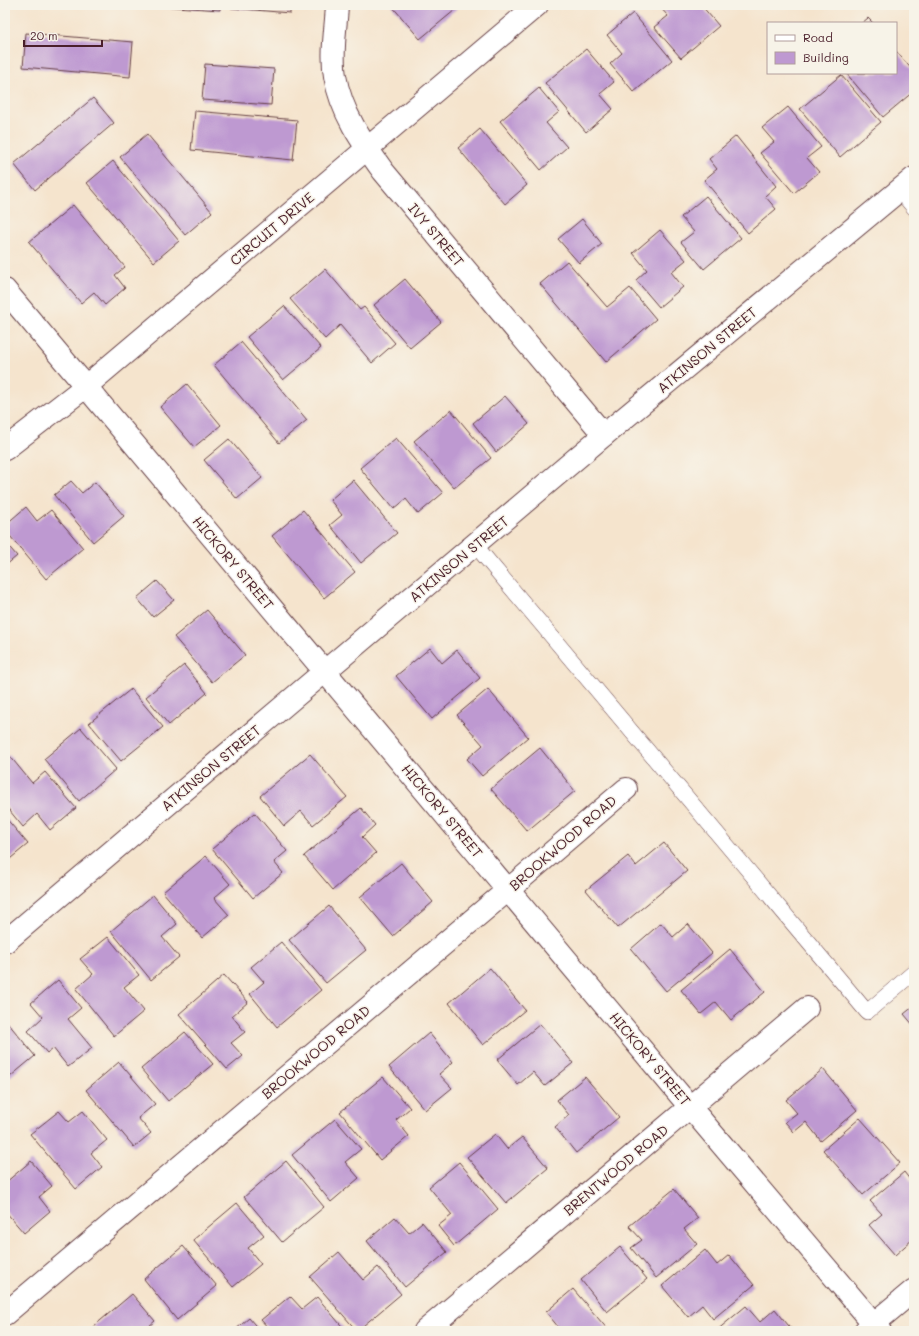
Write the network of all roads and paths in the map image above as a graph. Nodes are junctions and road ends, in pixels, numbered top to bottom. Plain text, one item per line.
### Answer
1 (337, 5) edge
2 (537, 5) edge
3 (367, 149) junction
4 (906, 184) edge
5 (914, 208) edge
6 (5, 290) edge
7 (85, 387) junction
8 (604, 435) junction
9 (5, 449) edge
10 (475, 545) junction
11 (325, 672) junction
12 (626, 789) dead end
13 (508, 890) junction
14 (5, 942) edge
15 (914, 972) edge
16 (807, 1008) dead end
17 (690, 1107) junction
18 (914, 1290) edge
19 (5, 1314) edge
20 (873, 1329) edge
21 (425, 1331) edge

1 - 3 street, IVY STREET
2 - 3 street, CIRCUIT DRIVE
3 - 7 street, CIRCUIT DRIVE
3 - 8 street, IVY STREET
4 - 5 lane
4 - 8 street, ATKINSON STREET
6 - 7 street, HICKORY STREET
7 - 9 street, CIRCUIT DRIVE
7 - 11 street, HICKORY STREET
8 - 10 street, ATKINSON STREET
10 - 11 street, ATKINSON STREET
10 - 15 lane
11 - 13 street, HICKORY STREET
11 - 14 street, ATKINSON STREET
12 - 13 street, BROOKWOOD ROAD
13 - 17 street, HICKORY STREET
13 - 19 street, BROOKWOOD ROAD
16 - 17 street, BRENTWOOD ROAD
17 - 20 street, HICKORY STREET
17 - 21 street, BRENTWOOD ROAD
18 - 20 street

